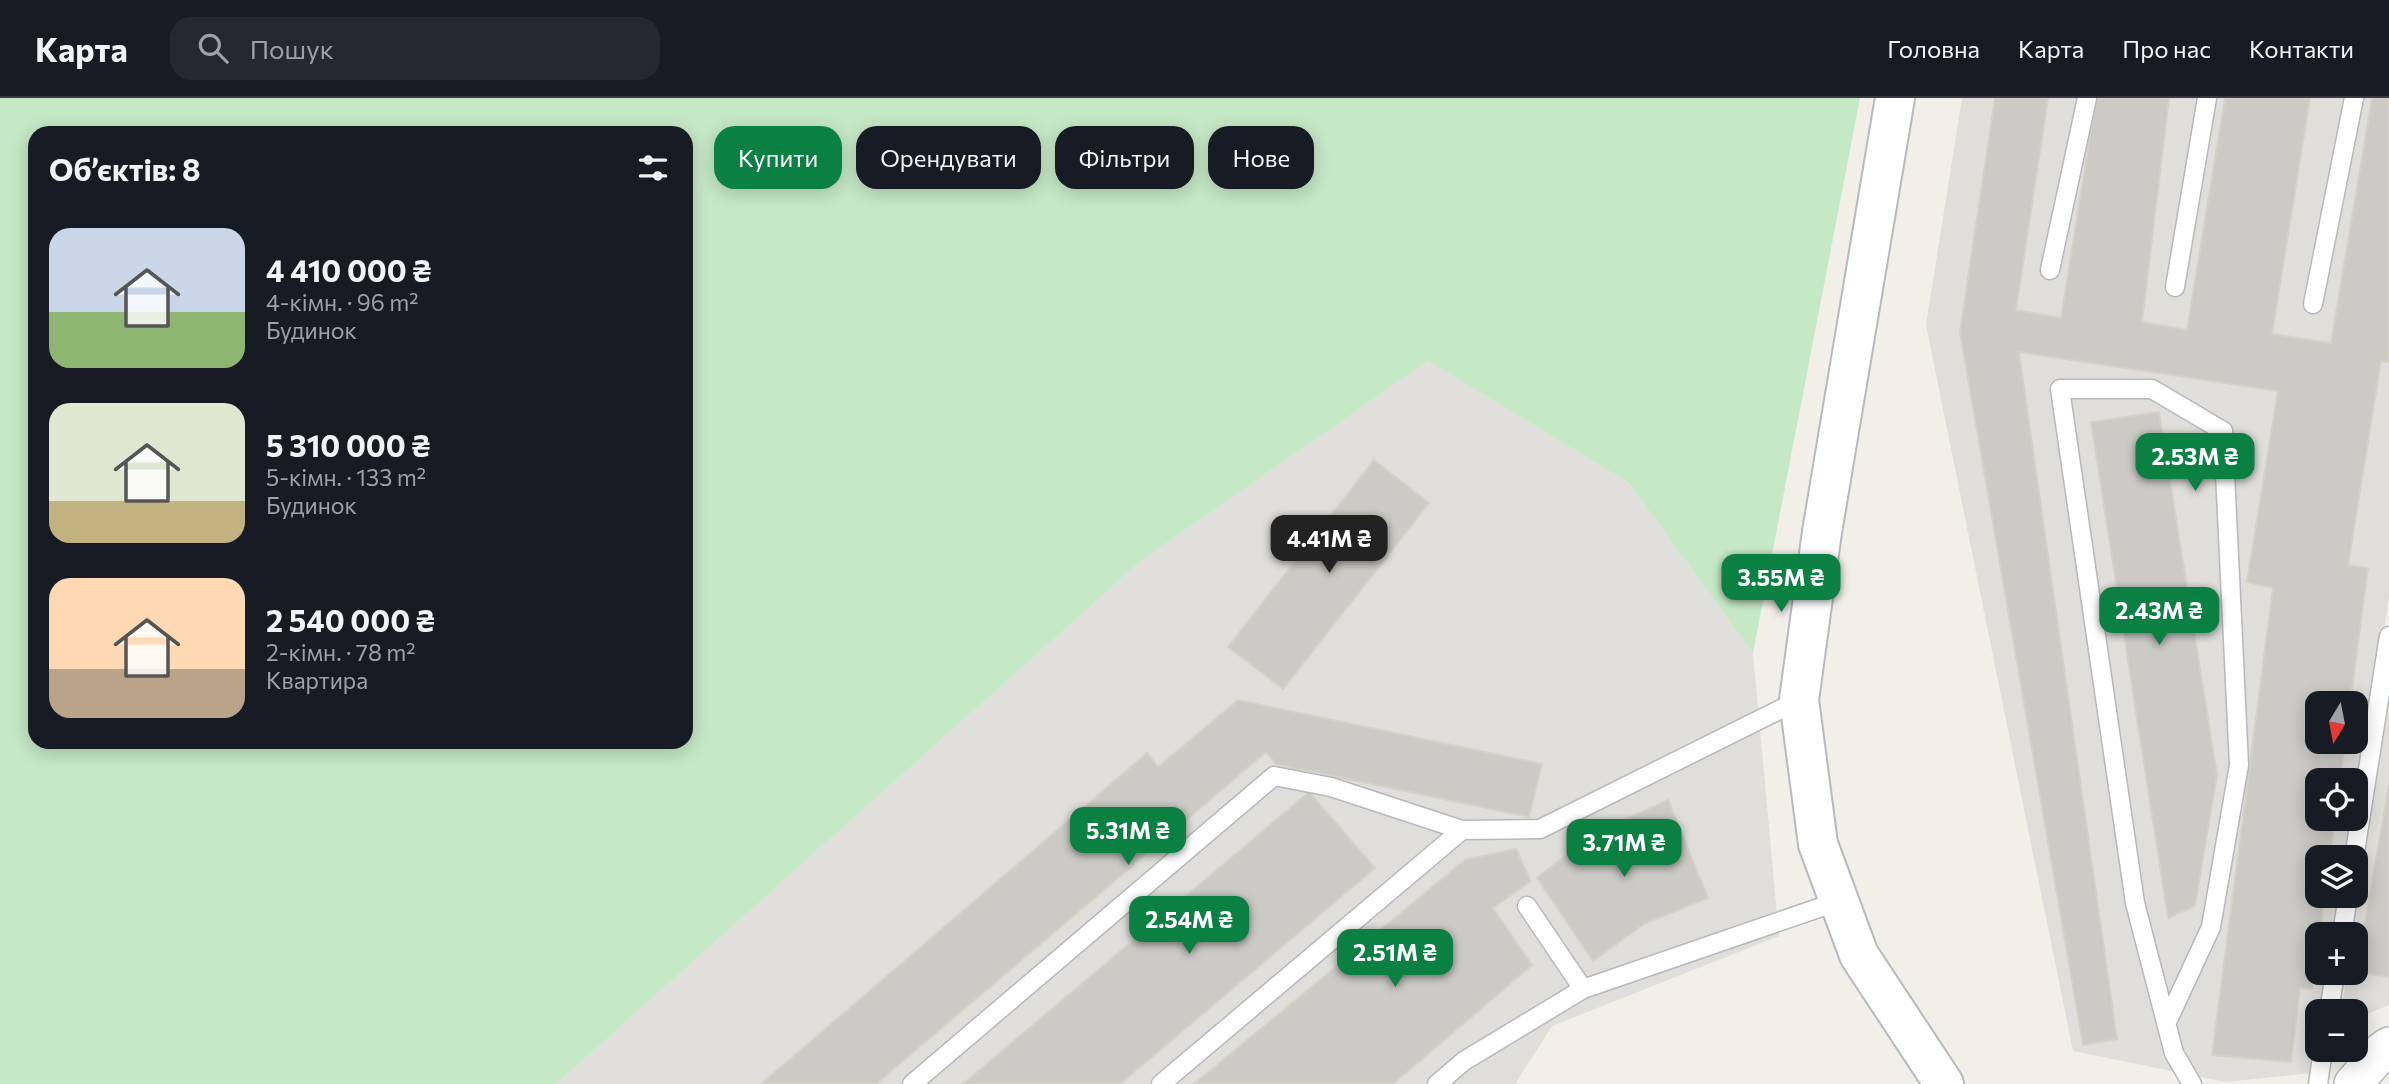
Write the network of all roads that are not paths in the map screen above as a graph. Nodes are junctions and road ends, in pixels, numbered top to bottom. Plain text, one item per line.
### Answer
1 (1895, 98) edge
2 (2087, 98) edge
3 (2207, 98) edge
4 (2354, 98) edge
5 (2050, 270) dead end
6 (2175, 287) dead end
7 (2314, 304) dead end
8 (2389, 636) edge
9 (1799, 700) junction
10 (1462, 830) junction
11 (2356, 845) edge
12 (1839, 901) junction
13 (1527, 906) dead end
14 (1583, 989) junction
15 (2167, 1022) junction
16 (2389, 1046) edge
17 (2321, 1062) edge
18 (912, 1084) edge
19 (1161, 1084) edge
20 (1437, 1084) edge
21 (1944, 1084) edge
22 (2192, 1084) edge
23 (2318, 1084) edge
24 (2353, 1084) edge

1 - 9 street
2 - 5 lane
3 - 6 lane
4 - 7 lane
8 - 11 lane
9 - 10 lane
9 - 12 street
10 - 18 lane
10 - 19 lane
12 - 14 lane
12 - 21 street
13 - 14 lane
14 - 20 lane
15 - 15 lane
15 - 22 lane
16 - 24 street
17 - 23 lane

